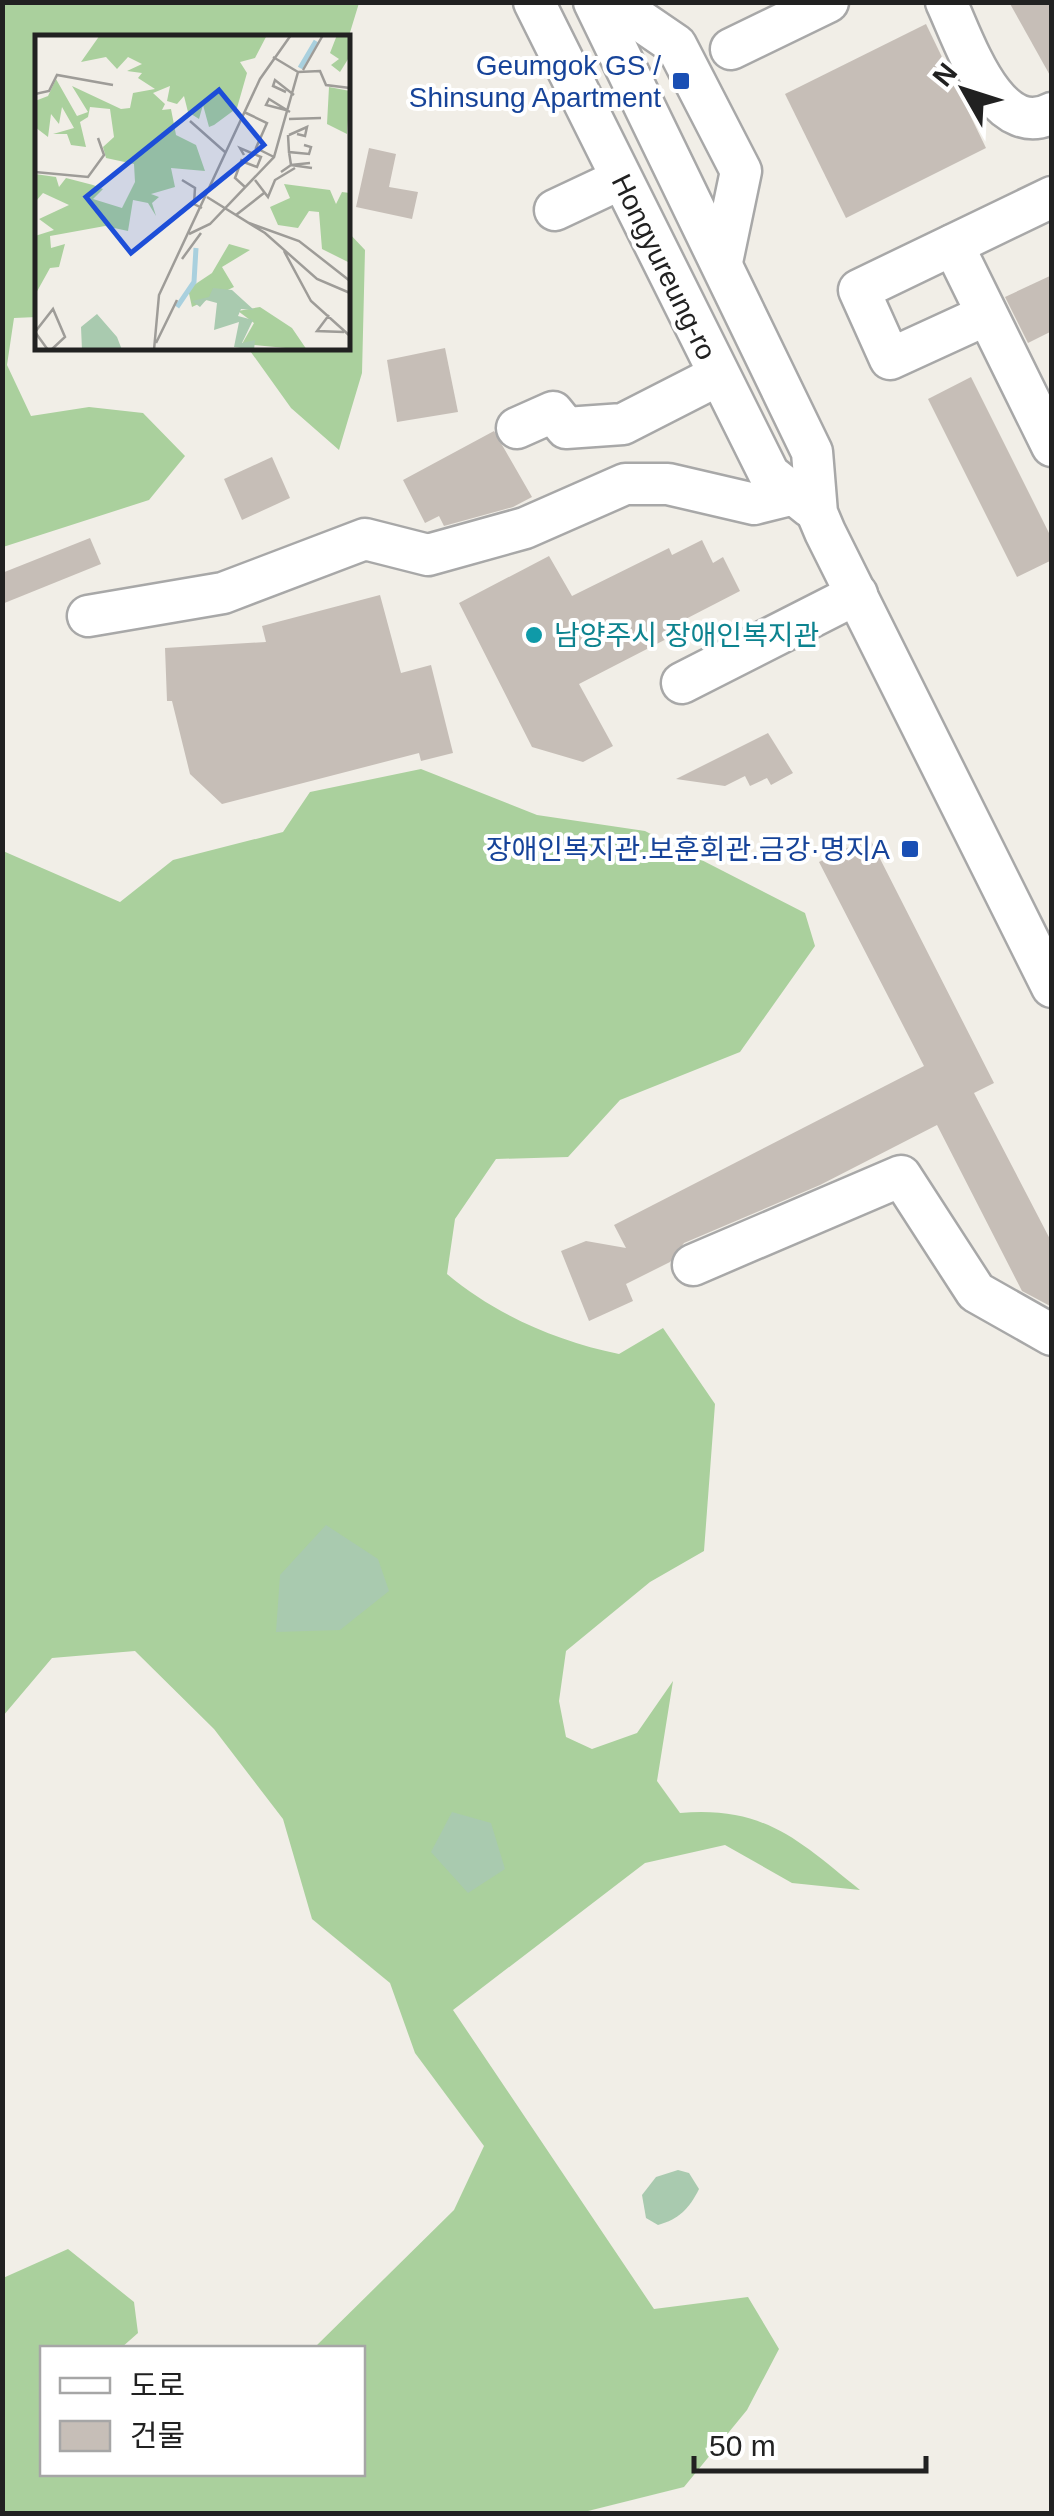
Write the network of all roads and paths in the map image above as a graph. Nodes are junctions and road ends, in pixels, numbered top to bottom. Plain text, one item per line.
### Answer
1 (534, 2) edge
2 (594, 2) edge
3 (613, 2) edge
4 (828, 2) edge
5 (946, 2) edge
6 (731, 49) dead end
7 (1052, 113) edge
8 (621, 179) junction
9 (1052, 197) edge
10 (556, 210) dead end
11 (953, 245) junction
12 (722, 262) junction
13 (986, 315) junction
14 (717, 376) junction
15 (1040, 395) edge
16 (518, 428) dead end
17 (1052, 446) edge
18 (805, 503) junction
19 (858, 594) junction
20 (88, 616) dead end
21 (682, 683) dead end
22 (1052, 987) edge
23 (693, 1265) dead end
24 (1052, 1335) edge

1 - 8 street, Hongyureung-ro
2 - 12 street, Hongyureung-ro
3 - 12 street
4 - 6 street
5 - 7 street
8 - 10 street
8 - 14 street, Hongyureung-ro
9 - 11 street
11 - 13 street
11 - 13 street
12 - 18 street, Hongyureung-ro
13 - 15 street
14 - 16 street
14 - 18 street, Hongyureung-ro
15 - 17 street
18 - 19 street, Hongyureung-ro
18 - 20 street
19 - 21 street
19 - 22 street, Hongyureung-ro
23 - 24 street

